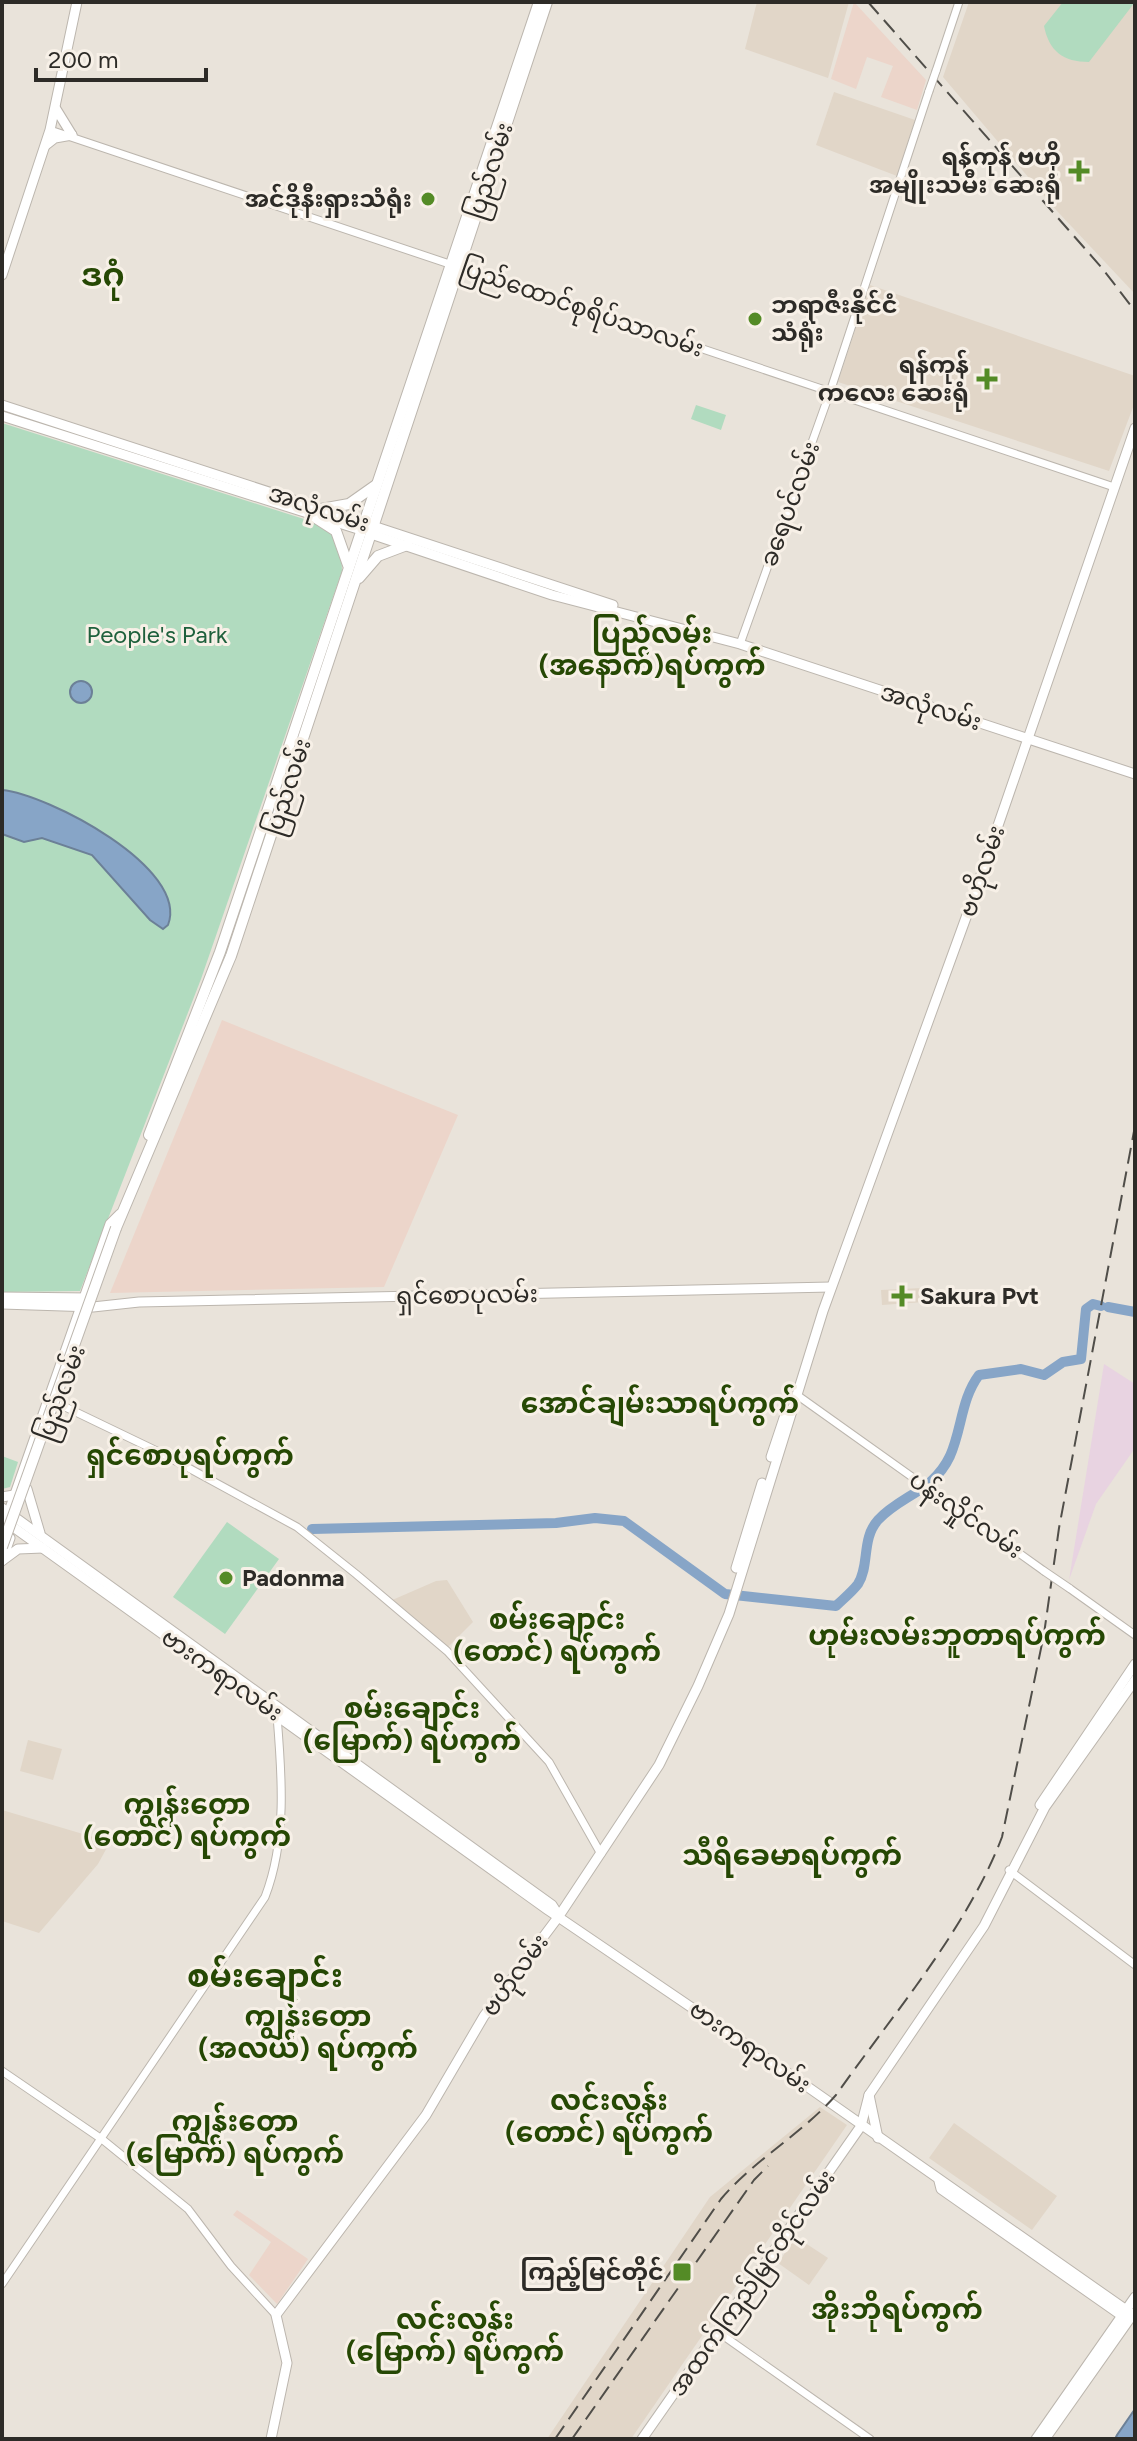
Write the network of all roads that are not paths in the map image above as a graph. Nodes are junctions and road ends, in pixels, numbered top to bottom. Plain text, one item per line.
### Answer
1 (77, 2) edge
2 (539, 2) edge
3 (547, 2) edge
4 (959, 2) edge
5 (56, 109) junction
6 (50, 130) junction
7 (72, 135) junction
8 (45, 146) junction
9 (455, 265) junction
10 (2, 275) edge
11 (830, 392) junction
12 (2, 405) edge
13 (2, 416) edge
14 (1135, 428) edge
15 (377, 483) junction
16 (1114, 487) junction
17 (293, 504) junction
18 (321, 509) junction
19 (308, 513) junction
20 (367, 528) junction
21 (407, 545) junction
22 (349, 570) junction
23 (351, 590) junction
24 (635, 614) junction
25 (740, 644) junction
26 (1027, 740) junction
27 (1135, 774) edge
28 (121, 1214) junction
29 (831, 1287) junction
30 (2, 1297) edge
31 (83, 1301) junction
32 (97, 1303) junction
33 (2, 1304) edge
34 (823, 1311) junction
35 (797, 1395) junction
36 (57, 1403) junction
37 (27, 1489) junction
38 (14, 1495) junction
39 (2, 1497) edge
40 (7, 1520) edge
41 (44, 1543) junction
42 (2, 1547) edge
43 (2, 1560) edge
44 (733, 1590) junction
45 (1135, 1635) edge
46 (1135, 1664) edge
47 (1135, 1680) edge
48 (278, 1710) junction
49 (1082, 1748) junction
50 (601, 1854) junction
51 (1011, 1872) junction
52 (559, 1916) junction
53 (1135, 1965) edge
54 (2, 2071) edge
55 (869, 2095) junction
56 (861, 2126) junction
57 (878, 2138) junction
58 (103, 2140) junction
59 (2, 2284) edge
60 (1127, 2311) edge
61 (276, 2315) junction
62 (718, 2332) junction
63 (859, 2431) junction
64 (271, 2439) edge
65 (642, 2439) edge
66 (854, 2439) edge
67 (870, 2439) edge
68 (1036, 2439) edge
69 (1045, 2439) edge

1 - 5 main road
2 - 9 highway, ပြည်လမ်း
3 - 9 highway, ပြည်လမ်း
4 - 11 street, ခရေပင်လမ်း, bridge
5 - 6 main road
5 - 7 main road
6 - 7 street, ပြည်ထောင်စုရိပ်သာလမ်း
6 - 8 main road
7 - 8 main road
7 - 9 street, ပြည်ထောင်စုရိပ်သာလမ်း
8 - 10 main road
9 - 11 street, ပြည်ထောင်စုရိပ်သာလမ်း
9 - 15 highway, ပြည်လမ်း
9 - 20 highway, ပြည်လမ်း
11 - 16 street, ပြည်ထောင်စုရိပ်သာလမ်း
11 - 25 street, ခရေပင်လမ်း
12 - 17 main road, အလုံလမ်း
13 - 17 main road, အလုံလမ်း
14 - 16 main road, ဗဟိုလမ်း
15 - 18 highway
15 - 20 highway, ပြည်လမ်း
16 - 26 main road, ဗဟိုလမ်း
17 - 18 main road, အလုံလမ်း
17 - 19 main road, အလုံလမ်း
18 - 20 main road, အလုံလမ်း
19 - 20 main road, အလုံလမ်း
19 - 22 highway
20 - 21 main road, အလုံလမ်း
20 - 22 highway, ပြည်လမ်း
20 - 23 highway, ပြည်လမ်း
20 - 24 main road, အလုံလမ်း
21 - 23 highway
21 - 24 main road, အလုံလမ်း
22 - 28 highway, ပြည်လမ်း
23 - 28 highway, ပြည်လမ်း
24 - 25 main road, အလုံလမ်း
25 - 26 main road, အလုံလမ်း
26 - 27 main road, အလုံလမ်း
26 - 29 main road, ဗဟိုလမ်း
28 - 31 main road, ပြည်လမ်း
28 - 32 main road, ပြည်လမ်း
28 - 42 highway, bridge
29 - 32 main road, ရှင်စောပုလမ်း
29 - 34 main road, ဗဟိုလမ်း
30 - 31 main road
31 - 32 main road
31 - 33 main road
31 - 38 main road, ပြည်လမ်း
32 - 36 main road, ပြည်လမ်း
34 - 35 main road, ဗဟိုလမ်း
34 - 44 main road, ဗဟိုလမ်း
35 - 44 main road, ဗဟိုလမ်း
35 - 45 street, ပန်းလှိုင်လမ်း, bridge
36 - 37 main road, ပြည်လမ်း
36 - 50 street
37 - 40 main road, ပြည်လမ်း
37 - 41 main road
38 - 39 main road
38 - 40 main road, ပြည်လမ်း
40 - 41 main road, ဗားကရာလမ်း
40 - 43 main road, ပြည်လမ်း
41 - 43 main road
41 - 48 main road, ဗားကရာလမ်း
44 - 50 main road, ဗဟိုလမ်း
46 - 49 main road
47 - 49 main road
48 - 52 main road, ဗားကရာလမ်း
48 - 58 street
49 - 51 main road
50 - 52 main road, ဗဟိုလမ်း
51 - 53 street
51 - 55 main road
52 - 56 main road, ဗားကရာလမ်း
52 - 61 main road, ဗဟိုလမ်း
54 - 58 street
55 - 56 main road
55 - 57 main road
56 - 57 main road, ဗားကရာလမ်း
56 - 62 main road, အထက်ကြည်မြင်တိုင်လမ်း
57 - 60 main road, ဗားကရာလမ်း
58 - 59 street
58 - 61 street
60 - 68 main road
60 - 69 main road
61 - 64 main road
62 - 63 street
62 - 65 main road, အထက်ကြည်မြင်တိုင်လမ်း
63 - 66 street
63 - 67 street

